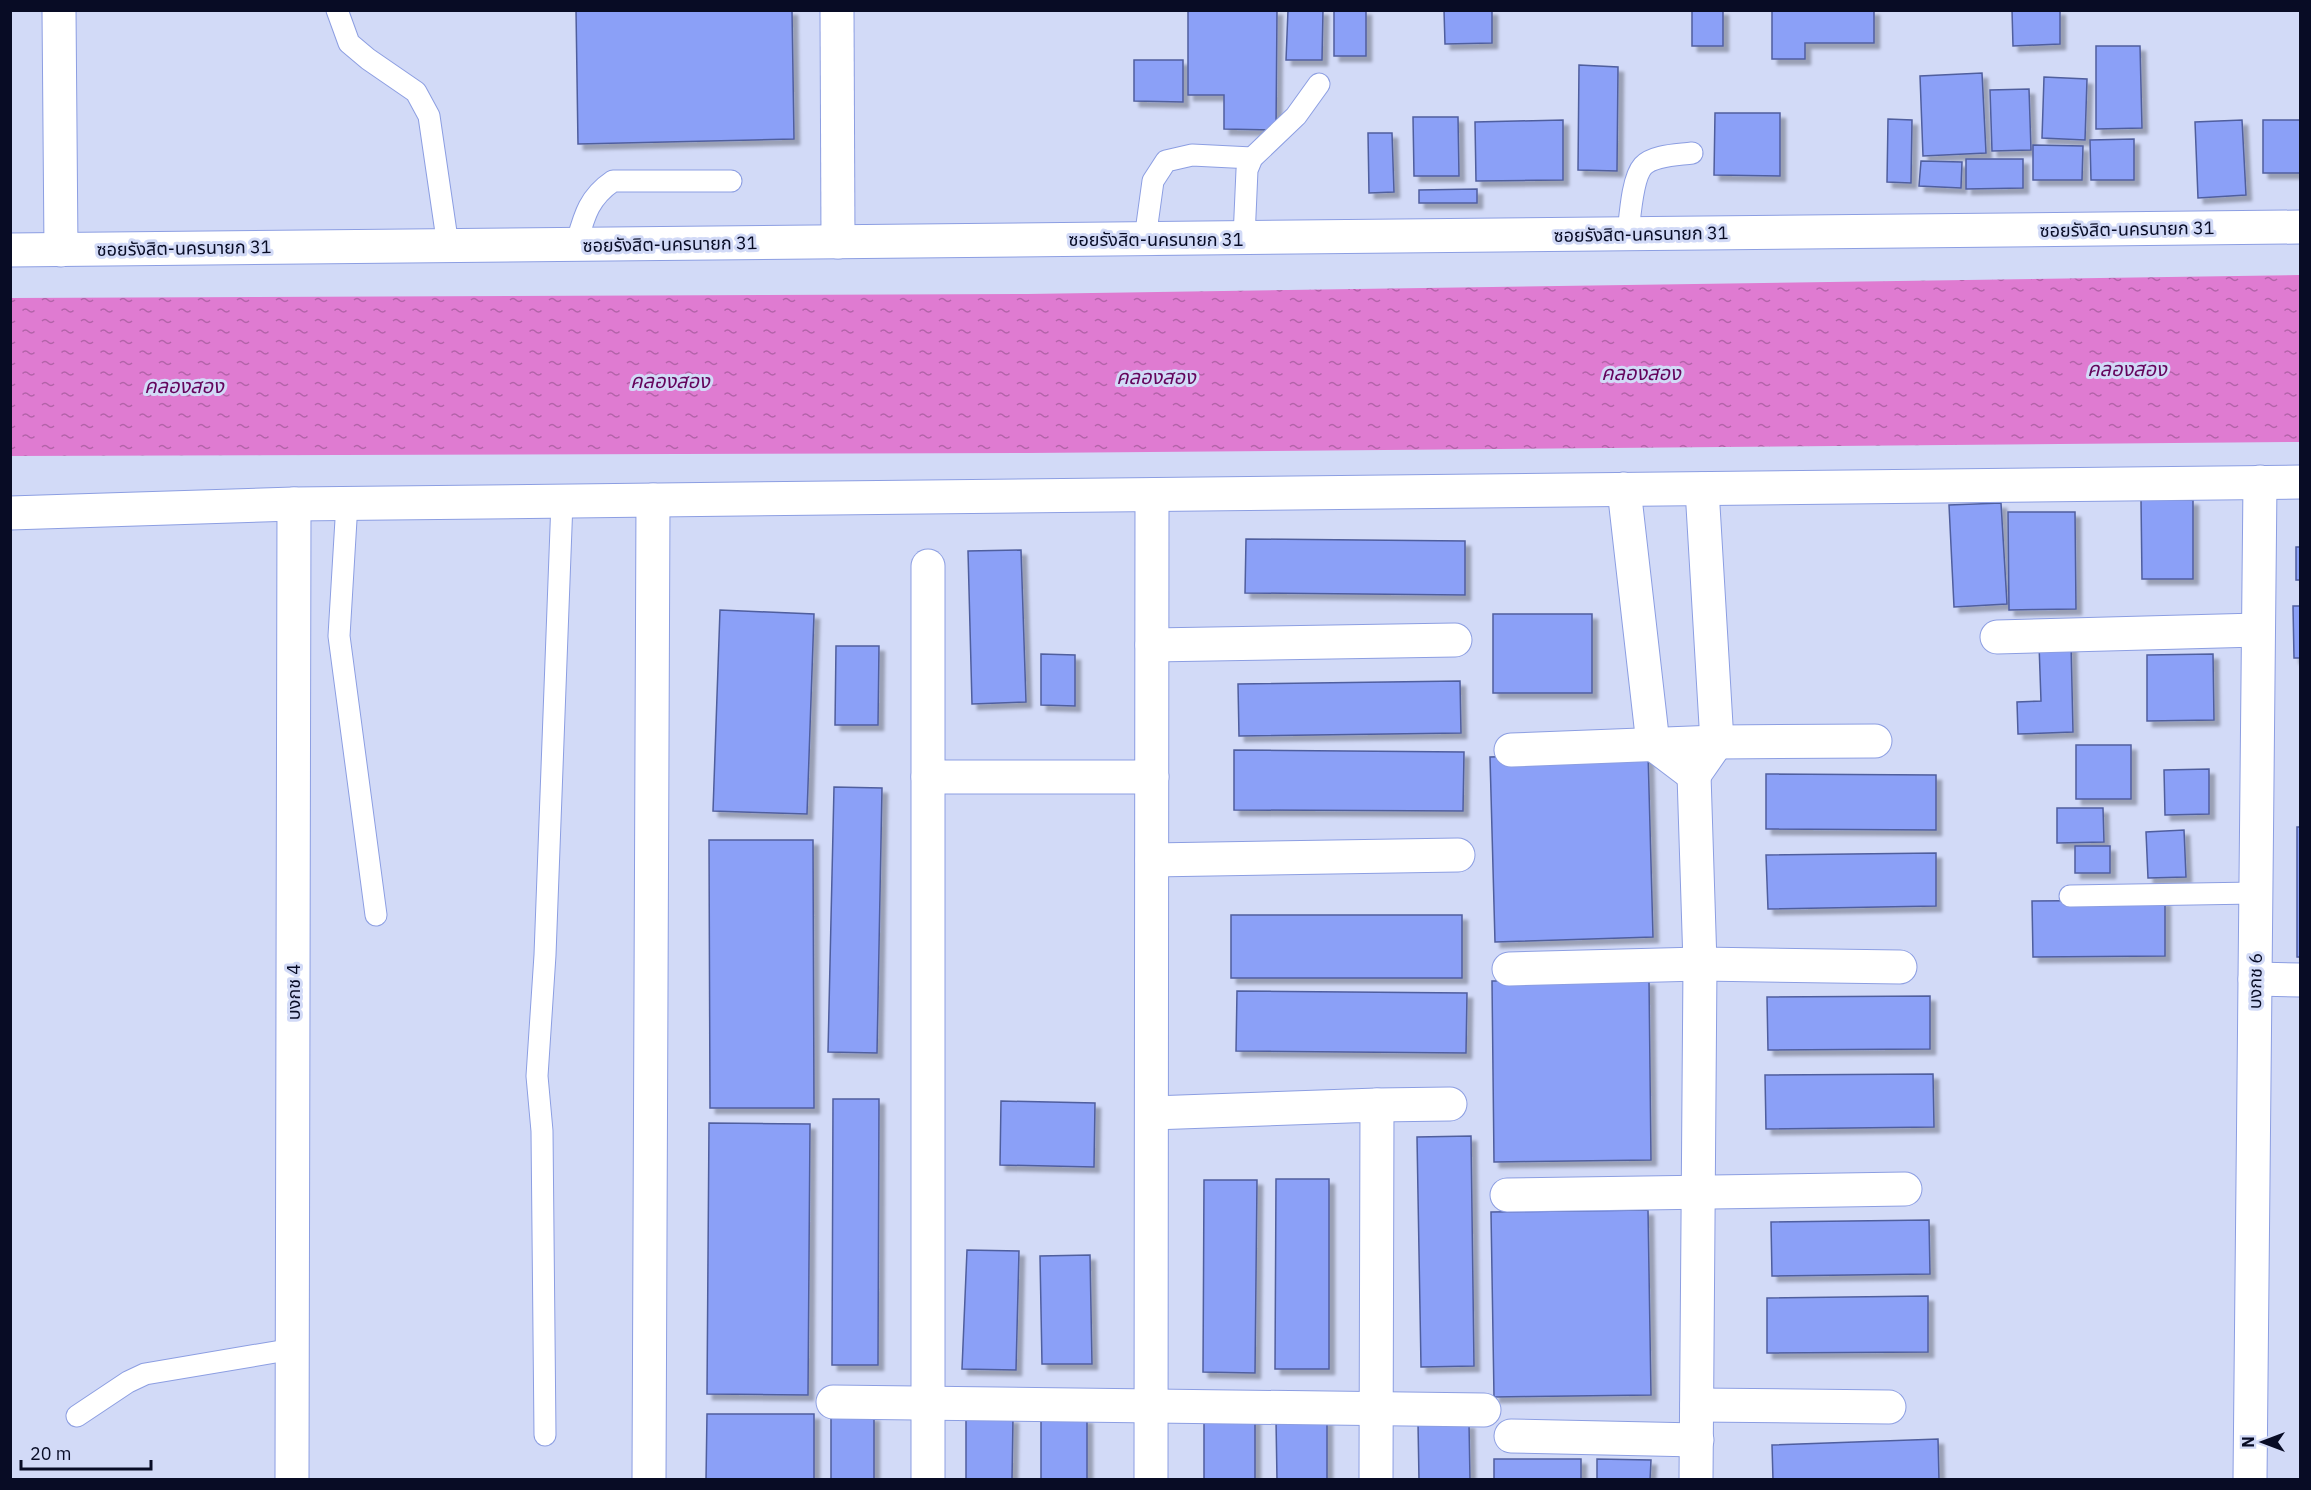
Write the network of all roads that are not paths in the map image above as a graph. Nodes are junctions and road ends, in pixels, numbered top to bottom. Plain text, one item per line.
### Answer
1 (59, 10) edge
2 (337, 10) edge
3 (837, 10) edge
4 (1319, 84) dead end
5 (1692, 153) dead end
6 (1252, 158) junction
7 (731, 181) dead end
8 (2301, 228) edge
9 (1628, 234) junction
10 (1245, 238) junction
11 (1145, 239) junction
12 (838, 242) junction
13 (576, 245) junction
14 (448, 246) junction
15 (10, 250) edge
16 (62, 250) junction
17 (2260, 482) junction
18 (2301, 482) edge
19 (1624, 489) junction
20 (1702, 489) junction
21 (1152, 495) junction
22 (653, 500) junction
23 (562, 501) junction
24 (347, 503) junction
25 (294, 504) junction
26 (10, 513) edge
27 (928, 566) dead end
28 (2258, 630) junction
29 (1997, 637) dead end
30 (1455, 640) dead end
31 (1152, 645) junction
32 (1875, 741) dead end
33 (1717, 742) junction
34 (1653, 744) junction
35 (1511, 750) dead end
36 (1694, 775) junction
37 (928, 777) junction
38 (1152, 777) junction
39 (1458, 855) dead end
40 (1152, 860) junction
41 (2255, 893) junction
42 (2070, 896) dead end
43 (376, 915) dead end
44 (1700, 964) junction
45 (1900, 967) dead end
46 (1509, 969) dead end
47 (2255, 979) junction
48 (2301, 980) edge
49 (1450, 1104) dead end
50 (1377, 1105) junction
51 (1152, 1113) junction
52 (1905, 1189) dead end
53 (1698, 1191) junction
54 (1507, 1195) dead end
55 (293, 1349) junction
56 (833, 1402) dead end
57 (928, 1404) junction
58 (1697, 1405) junction
59 (1151, 1407) junction
60 (1889, 1407) dead end
61 (1376, 1409) junction
62 (1484, 1410) dead end
63 (77, 1416) dead end
64 (545, 1435) dead end
65 (1511, 1436) dead end
66 (1697, 1440) junction
67 (292, 1479) edge
68 (649, 1479) edge
69 (928, 1479) edge
70 (1151, 1479) edge
71 (1376, 1479) edge
72 (1696, 1479) edge
73 (2250, 1479) edge

1 - 16 street
2 - 14 lane
3 - 12 street
4 - 6 lane
5 - 9 lane
6 - 10 lane
6 - 11 lane
7 - 13 lane
8 - 9 street, ซอยรังสิต-นครนายก 31
9 - 10 street, ซอยรังสิต-นครนายก 31
10 - 11 street, ซอยรังสิต-นครนายก 31
11 - 12 street, ซอยรังสิต-นครนายก 31
12 - 13 street, ซอยรังสิต-นครนายก 31
13 - 14 street, ซอยรังสิต-นครนายก 31
14 - 16 street, ซอยรังสิต-นครนายก 31
15 - 16 street, ซอยรังสิต-นครนายก 31
17 - 18 street
17 - 20 street
17 - 28 street, บงกช 6
19 - 20 street
19 - 21 street
19 - 34 street
20 - 33 street
21 - 22 street
21 - 31 street
22 - 23 street
22 - 68 street
23 - 24 street
23 - 64 lane
24 - 25 street
24 - 43 lane
25 - 26 street
25 - 55 street, บงกช 4
27 - 37 street
28 - 29 street
28 - 41 street, บงกช 6
30 - 31 street
31 - 38 street
32 - 33 street
33 - 34 street
33 - 36 street
34 - 35 street
34 - 36 street
36 - 44 street
37 - 38 street
37 - 57 street
38 - 40 street
39 - 40 street
40 - 51 street
41 - 42 lane
41 - 47 street, บงกช 6
44 - 45 street
44 - 46 street
44 - 53 street
47 - 48 street
47 - 73 street, บงกช 6
49 - 50 street
50 - 51 street
50 - 61 street
51 - 59 street
52 - 53 street
53 - 54 street
53 - 58 street
55 - 63 lane
55 - 67 street, บงกช 4
56 - 57 street
57 - 59 street
57 - 69 street
58 - 60 street
58 - 66 street
59 - 61 street
59 - 70 street
61 - 62 street
61 - 71 street
65 - 66 street
66 - 72 street

